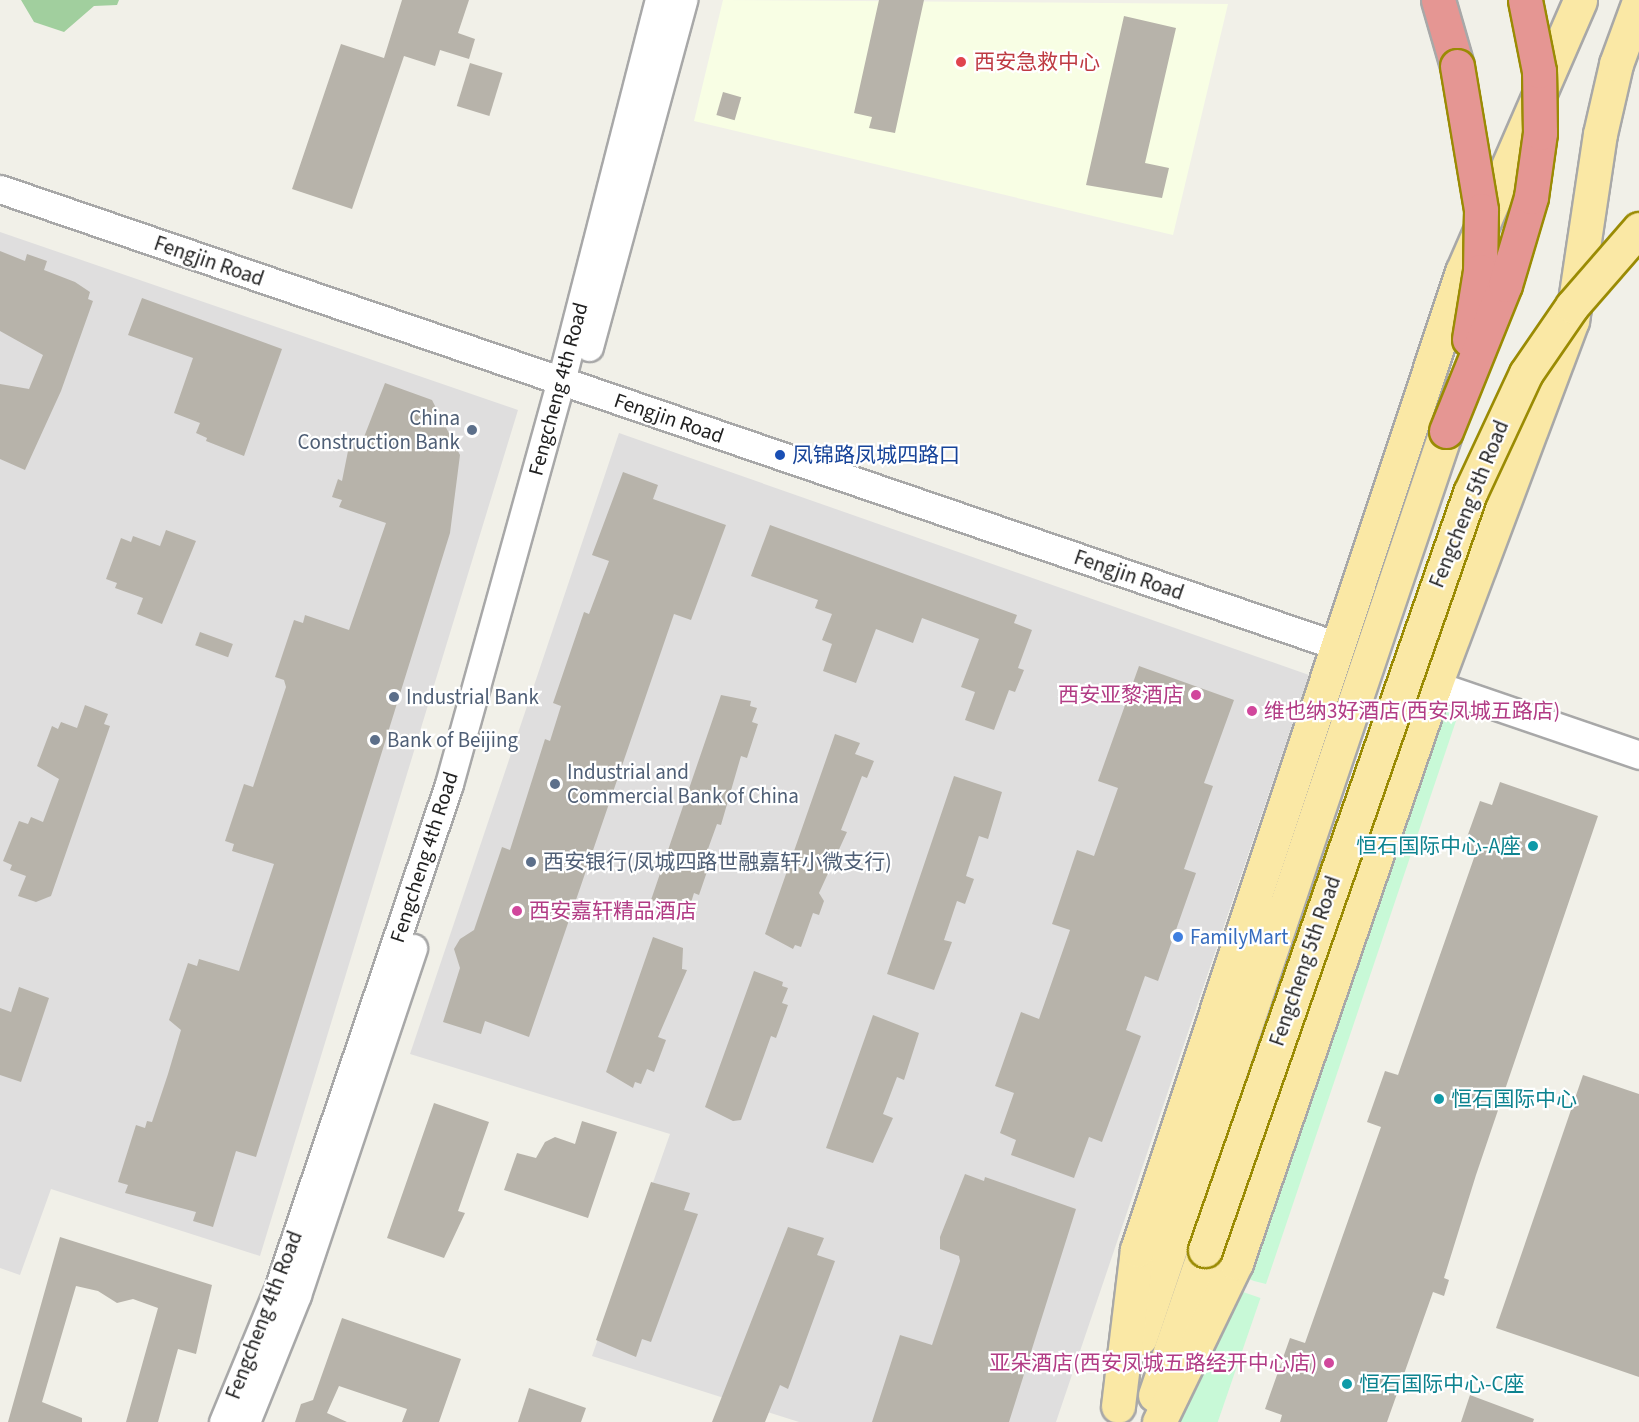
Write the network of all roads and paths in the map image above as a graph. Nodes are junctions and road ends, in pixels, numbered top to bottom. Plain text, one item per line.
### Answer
1 (659, 0) edge
2 (683, 0) edge
3 (1438, 0) edge
4 (1526, 0) edge
5 (1580, 0) edge
6 (1639, 1) edge
7 (0, 189) edge
8 (1639, 230) edge
9 (569, 384) junction
10 (1446, 431) junction
11 (1338, 646) junction
12 (1435, 685) junction
13 (1639, 755) edge
14 (1115, 1414) edge
15 (223, 1422) edge
16 (246, 1422) edge
17 (1145, 1422) edge
18 (1159, 1422) edge

1 - 9 street, Fengcheng 4th Road
2 - 9 street, Fengcheng 4th Road
3 - 10 highway, bridge
4 - 10 highway, bridge
5 - 11 main road
6 - 12 main road
7 - 9 street, Fengjin Road
8 - 17 main road, Fengcheng 5th Road, bridge
9 - 11 street, Fengjin Road
9 - 15 street, Fengcheng 4th Road
9 - 16 street, Fengcheng 4th Road
10 - 14 main road, Fengcheng 5th Road
11 - 14 main road
12 - 13 street
12 - 18 main road

